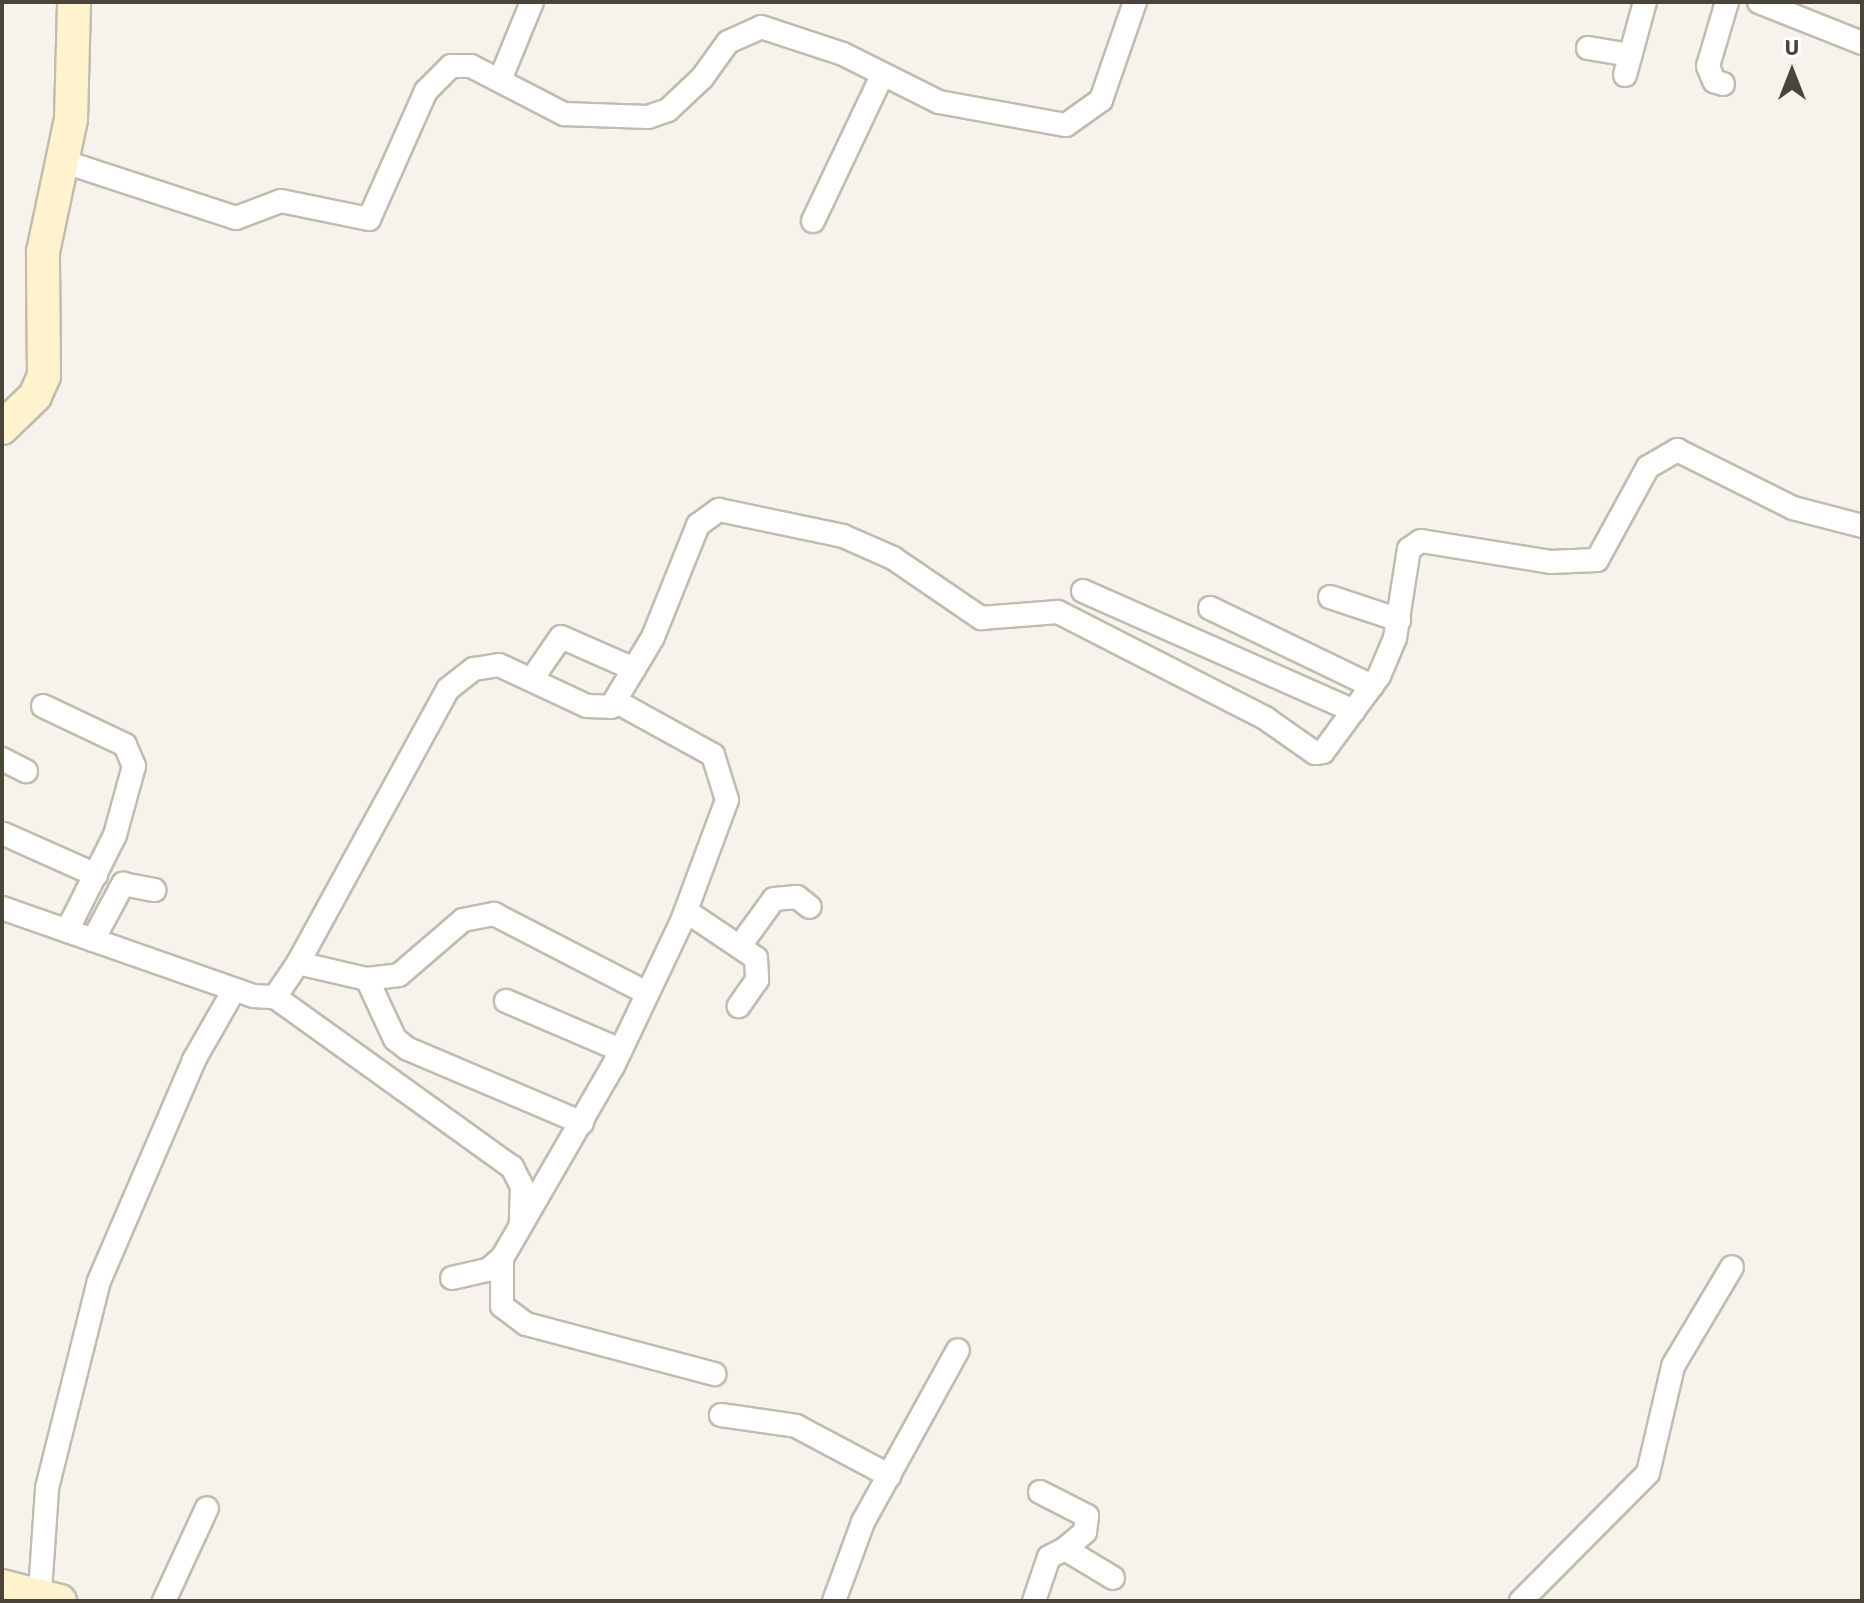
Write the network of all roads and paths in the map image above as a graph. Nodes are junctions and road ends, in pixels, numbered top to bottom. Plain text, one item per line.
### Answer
1 (74, 2) edge
2 (532, 2) edge
3 (1135, 2) edge
4 (1645, 2) edge
5 (1727, 2) edge
6 (1759, 2) edge
7 (1862, 43) edge
8 (1588, 48) dead end
9 (882, 76) junction
10 (500, 80) junction
11 (1723, 84) dead end
12 (65, 162) junction
13 (813, 221) dead end
14 (2, 428) edge
15 (1862, 526) edge
16 (1083, 591) dead end
17 (1330, 597) dead end
18 (1210, 608) dead end
19 (1399, 620) junction
20 (634, 669) junction
21 (534, 676) junction
22 (1372, 686) junction
23 (617, 702) junction
24 (43, 706) dead end
25 (1354, 711) junction
26 (2, 759) edge
27 (26, 771) dead end
28 (4, 834) dead end
29 (96, 875) junction
30 (154, 890) dead end
31 (810, 907) dead end
32 (2, 908) edge
33 (686, 911) junction
34 (67, 931) junction
35 (93, 940) junction
36 (742, 943) junction
37 (298, 963) junction
38 (367, 979) junction
39 (234, 990) junction
40 (647, 993) junction
41 (275, 997) junction
42 (506, 1001) dead end
43 (739, 1006) dead end
44 (618, 1049) junction
45 (582, 1123) junction
46 (520, 1226) junction
47 (502, 1258) junction
48 (1732, 1267) dead end
49 (452, 1278) dead end
50 (958, 1350) dead end
51 (714, 1374) dead end
52 (721, 1415) dead end
53 (890, 1476) junction
54 (1040, 1492) dead end
55 (207, 1508) dead end
56 (1065, 1549) junction
57 (1113, 1578) dead end
58 (2, 1586) edge
59 (50, 1596) edge
60 (164, 1601) edge
61 (834, 1601) edge
62 (1034, 1601) edge
63 (1521, 1601) edge

1 - 12 street
2 - 10 street
3 - 9 street
4 - 8 street
5 - 11 street
6 - 7 street
9 - 10 street
9 - 13 street
10 - 12 street
12 - 14 street
15 - 19 street
16 - 25 street
17 - 19 street
18 - 22 street
19 - 22 street
20 - 21 street
20 - 23 street
20 - 25 street
21 - 23 street
21 - 37 street
22 - 25 street
23 - 33 street
24 - 29 street
26 - 27 street
28 - 29 street
29 - 34 street
30 - 35 street
31 - 36 street
32 - 34 street
33 - 36 street
33 - 40 street
34 - 35 street
35 - 39 street
36 - 43 street
37 - 38 street
37 - 41 street
38 - 40 street
38 - 45 street
39 - 41 street
39 - 59 street
40 - 44 street
41 - 46 street
42 - 44 street
44 - 45 street
45 - 46 street
46 - 47 street
47 - 49 street
47 - 51 street
48 - 63 street
50 - 53 street
52 - 53 street
53 - 61 street
54 - 56 street
55 - 60 street
56 - 57 street
56 - 62 street
58 - 59 street

